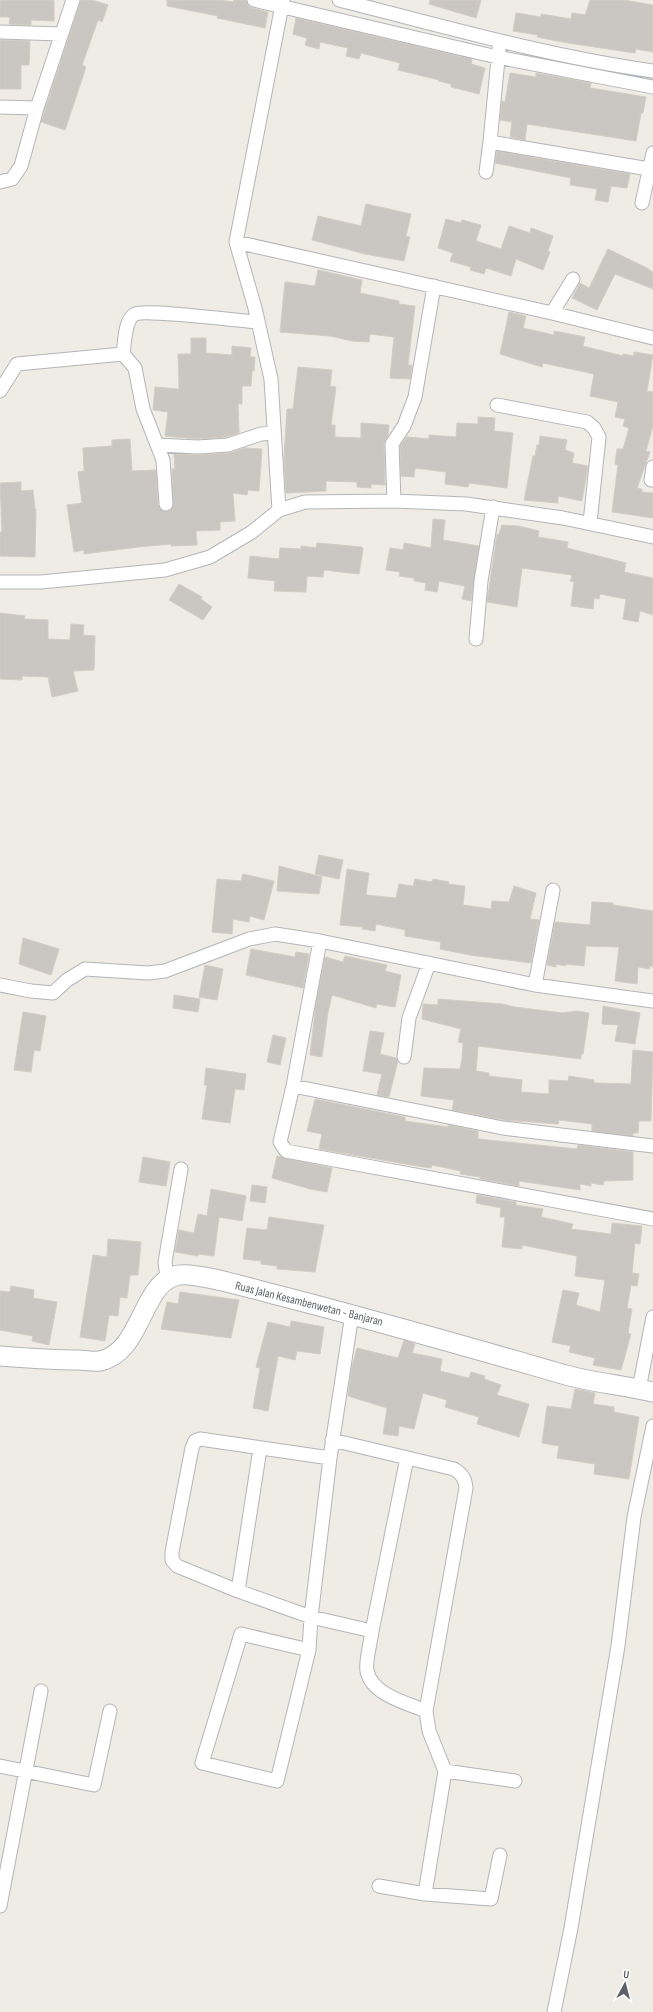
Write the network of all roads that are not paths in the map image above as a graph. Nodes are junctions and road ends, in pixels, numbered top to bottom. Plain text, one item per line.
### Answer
1 (73, 0) edge
2 (254, 0) edge
3 (339, 0) edge
4 (282, 3) edge
5 (430, 23) junction
6 (0, 32) edge
7 (61, 34) junction
8 (427, 40) junction
9 (500, 42) junction
10 (497, 57) junction
11 (653, 71) edge
12 (653, 87) edge
13 (0, 107) edge
14 (37, 108) junction
15 (490, 142) junction
16 (653, 153) edge
17 (649, 169) junction
18 (486, 172) dead end
19 (0, 182) edge
20 (642, 203) dead end
21 (236, 242) junction
22 (573, 279) dead end
23 (434, 286) junction
24 (552, 312) junction
25 (258, 322) junction
26 (653, 338) edge
27 (123, 354) junction
28 (0, 391) edge
29 (497, 405) dead end
30 (274, 433) junction
31 (157, 445) junction
32 (394, 501) junction
33 (166, 504) dead end
34 (493, 507) junction
35 (278, 510) junction
36 (590, 523) junction
37 (653, 537) edge
38 (0, 582) edge
39 (476, 639) dead end
40 (553, 890) dead end
41 (320, 941) junction
42 (429, 963) junction
43 (0, 985) edge
44 (535, 985) junction
45 (653, 1001) edge
46 (404, 1057) dead end
47 (293, 1086) junction
48 (653, 1146) edge
49 (181, 1169) dead end
50 (653, 1219) edge
51 (167, 1278) junction
52 (352, 1314) junction
53 (653, 1317) edge
54 (0, 1356) edge
55 (646, 1390) edge
56 (653, 1426) edge
57 (332, 1440) junction
58 (260, 1449) junction
59 (330, 1458) junction
60 (407, 1458) junction
61 (238, 1591) junction
62 (311, 1617) junction
63 (372, 1631) junction
64 (309, 1650) junction
65 (41, 1691) dead end
66 (110, 1711) dead end
67 (426, 1711) junction
68 (0, 1766) edge
69 (26, 1771) junction
70 (445, 1772) junction
71 (515, 1781) dead end
72 (500, 1855) dead end
73 (379, 1886) dead end
74 (425, 1894) junction
75 (0, 1906) edge
76 (554, 2012) edge

1 - 7 street
2 - 4 street
3 - 5 street
4 - 8 street
4 - 21 street
5 - 8 street
5 - 9 street
6 - 7 street
7 - 14 street
8 - 10 street
9 - 10 street
9 - 11 street
10 - 12 street
10 - 15 street
13 - 14 street
14 - 19 street
15 - 17 street
15 - 18 street
16 - 17 street
17 - 20 street
21 - 23 street
21 - 25 street
22 - 24 street
23 - 24 street
23 - 32 street
24 - 26 street
25 - 27 street
25 - 30 street
27 - 28 street
27 - 31 street
29 - 36 street
30 - 31 street
30 - 35 street
31 - 33 street
32 - 34 street
32 - 35 street
34 - 36 street
34 - 39 street
35 - 38 street
36 - 37 street
40 - 44 street
41 - 42 street
41 - 43 street
41 - 47 street
42 - 44 street
42 - 46 street
44 - 45 street
47 - 48 street
47 - 50 street
49 - 51 street
51 - 52 main road, Ruas Jalan Kesambenwetan - Banjaran
51 - 54 main road
52 - 55 main road, Ruas Jalan Kesambenwetan - Banjaran
52 - 57 street
53 - 55 street
56 - 76 street
57 - 59 street
57 - 60 street
58 - 59 street
58 - 61 street
58 - 61 street
59 - 62 street
60 - 63 street
60 - 67 street
61 - 62 street
62 - 63 street
62 - 64 street
63 - 67 street
64 - 64 street
65 - 69 street
66 - 69 street
67 - 70 street
68 - 69 street
69 - 75 street
70 - 71 street
70 - 74 street
72 - 74 street
73 - 74 street

